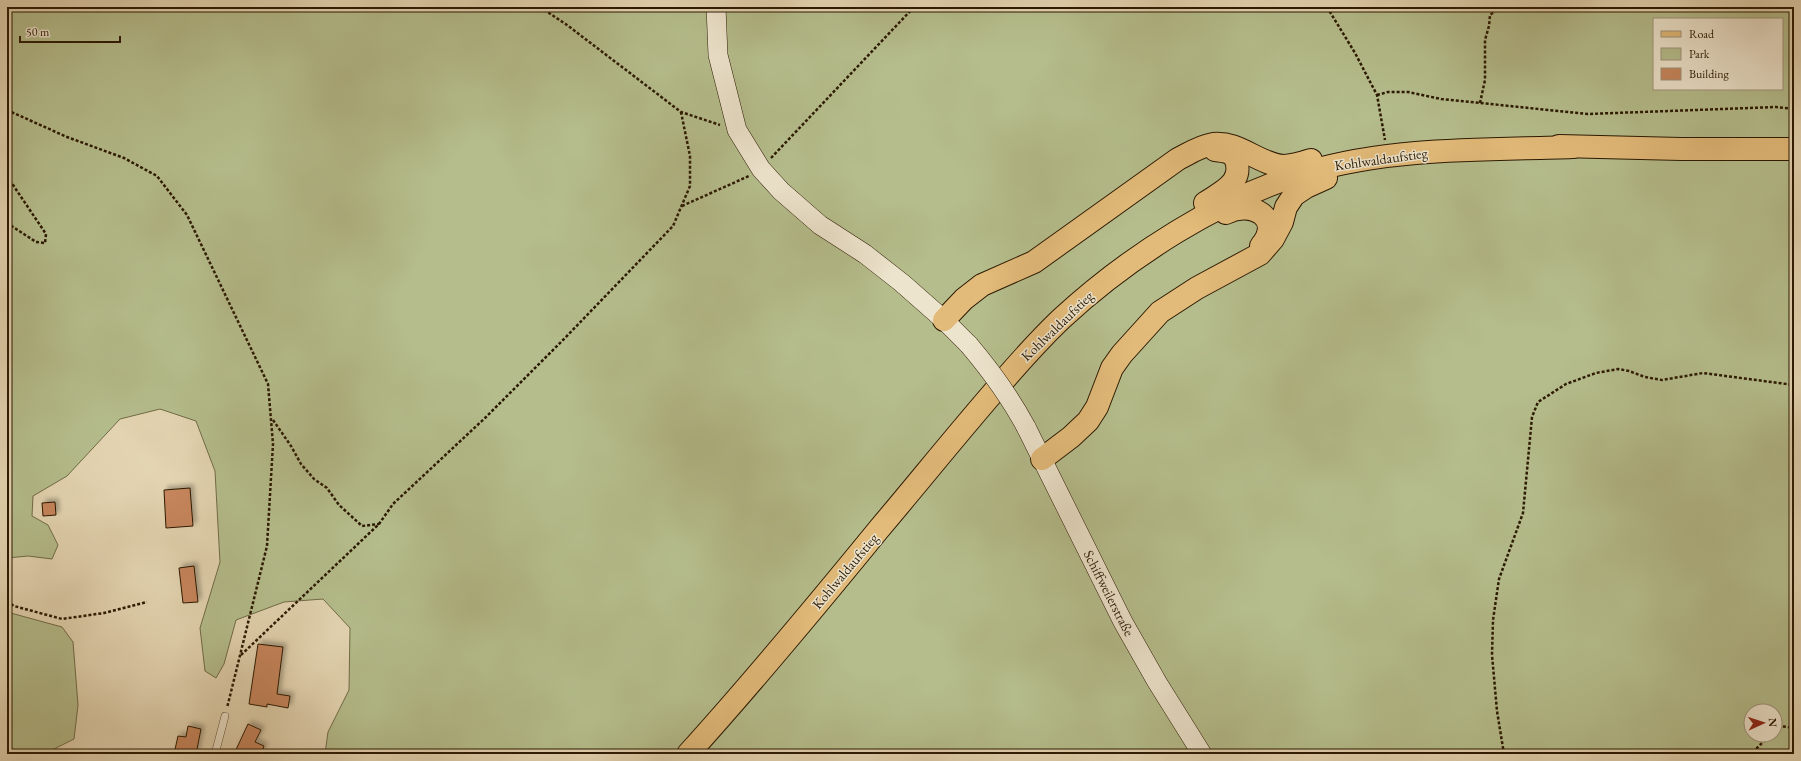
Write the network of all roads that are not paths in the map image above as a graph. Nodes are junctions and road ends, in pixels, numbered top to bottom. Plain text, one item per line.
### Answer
1 (716, 7) edge
2 (1573, 147) junction
3 (1794, 149) edge
4 (1476, 150) junction
5 (1178, 159) junction
6 (1145, 253) junction
7 (1225, 274) junction
8 (1093, 291) junction
9 (944, 320) junction
10 (1042, 459) junction
11 (225, 716) road end
12 (215, 754) edge
13 (688, 754) edge
14 (1202, 754) edge

1 - 9 street, Schiffweilerstraße
2 - 3 main road
2 - 4 main road, Kohlwaldaufstieg
2 - 5 main road
4 - 6 main road, Kohlwaldaufstieg
4 - 7 main road
5 - 8 main road
5 - 9 main road
6 - 7 main road
6 - 8 main road, Kohlwaldaufstieg
7 - 10 main road
8 - 13 main road, Kohlwaldaufstieg
9 - 10 street, Schiffweilerstraße, bridge
10 - 14 street, Schiffweilerstraße
11 - 12 lane

